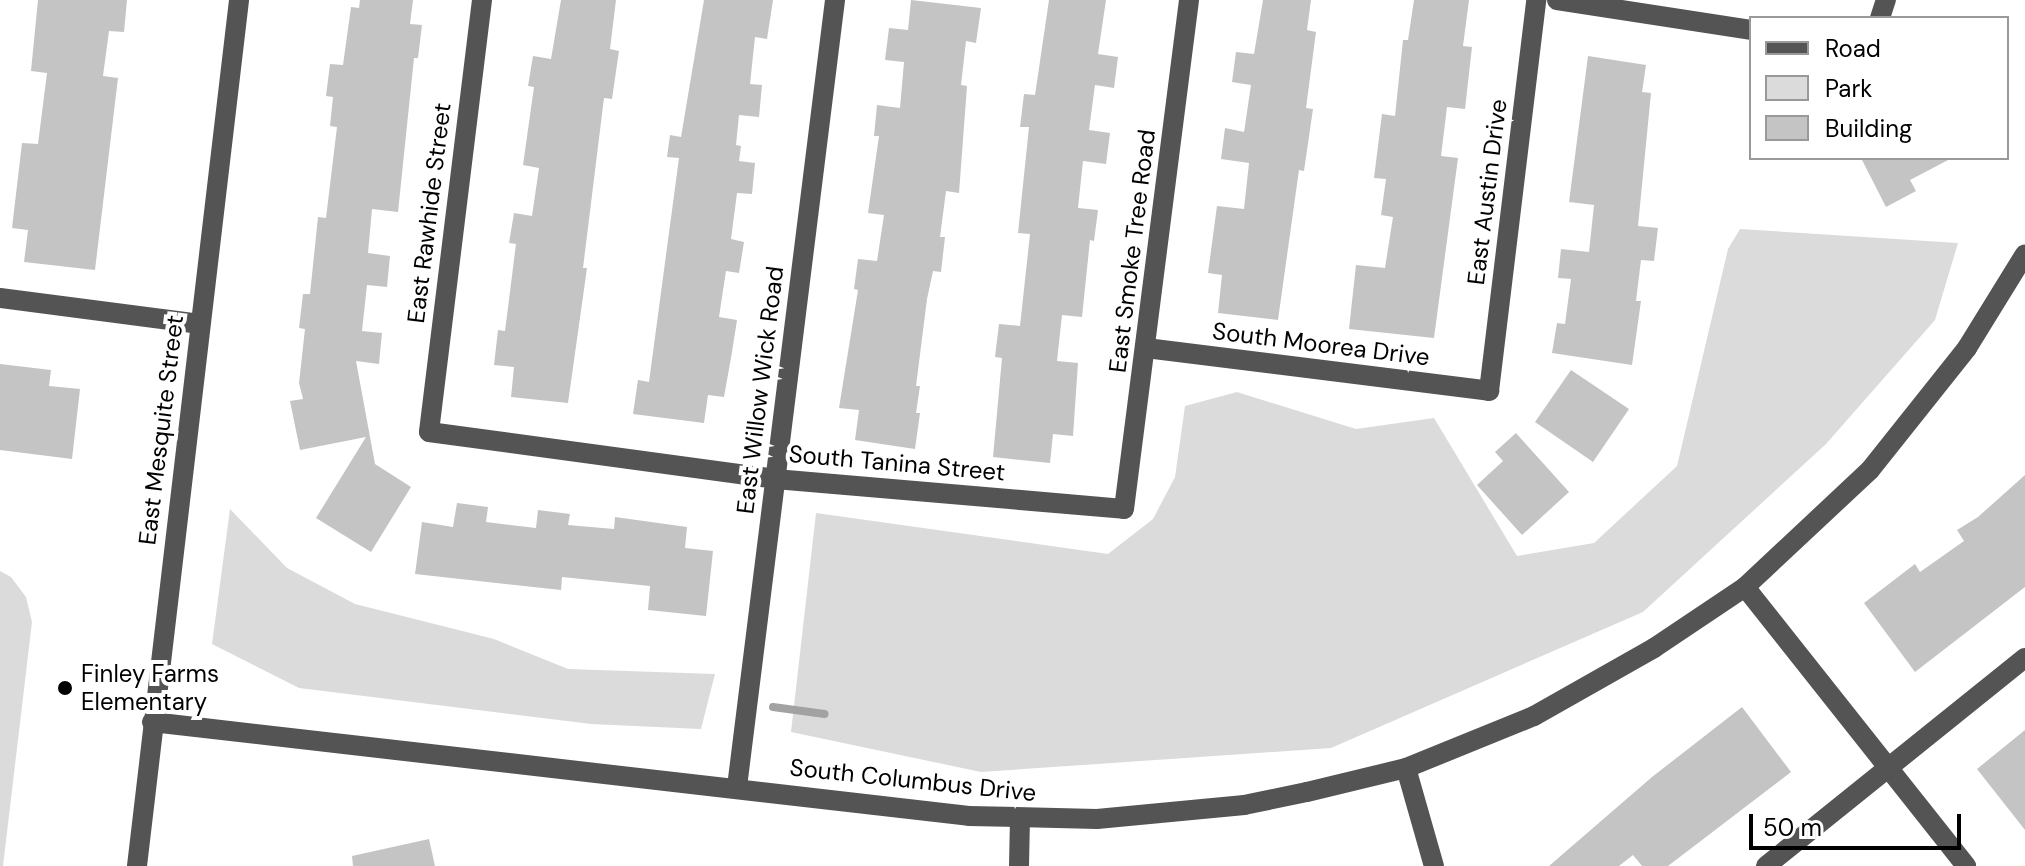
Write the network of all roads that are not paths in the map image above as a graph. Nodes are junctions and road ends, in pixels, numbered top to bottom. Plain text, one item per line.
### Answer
1 (239, 0) edge
2 (482, 0) edge
3 (835, 0) edge
4 (1189, 0) edge
5 (1536, 0) edge
6 (1557, 0) edge
7 (1749, 30) edge
8 (2025, 254) edge
9 (0, 298) edge
10 (200, 324) junction
11 (1146, 348) junction
12 (1489, 391) joint
13 (429, 432) joint
14 (775, 479) junction
15 (1124, 509) joint
16 (1745, 587) junction
17 (2025, 658) edge
18 (152, 722) junction
19 (1889, 765) junction
20 (1406, 768) junction
21 (737, 787) junction
22 (1020, 819) junction
23 (137, 866) edge
24 (1019, 866) edge
25 (1434, 866) edge
26 (1766, 866) edge
27 (1966, 866) edge

1 - 10 street, East Mesquite Street
2 - 13 street, East Rawhide Street
3 - 14 street, East Willow Wick Road
4 - 11 street, East Smoke Tree Road
5 - 12 street, East Austin Drive
6 - 7 street
8 - 16 street, South Columbus Drive
9 - 10 street
10 - 18 street, East Mesquite Street
11 - 12 street, South Moorea Drive
11 - 15 street, East Smoke Tree Road
13 - 14 street, South Tanina Street
14 - 15 street, South Tanina Street
14 - 21 street, East Willow Wick Road
16 - 19 street
16 - 20 street, South Columbus Drive
17 - 19 street
18 - 21 street, South Columbus Drive
18 - 23 street, East Mesquite Street
19 - 26 street
19 - 27 street
20 - 22 street, South Columbus Drive
20 - 25 street
21 - 22 street, South Columbus Drive
22 - 24 street

